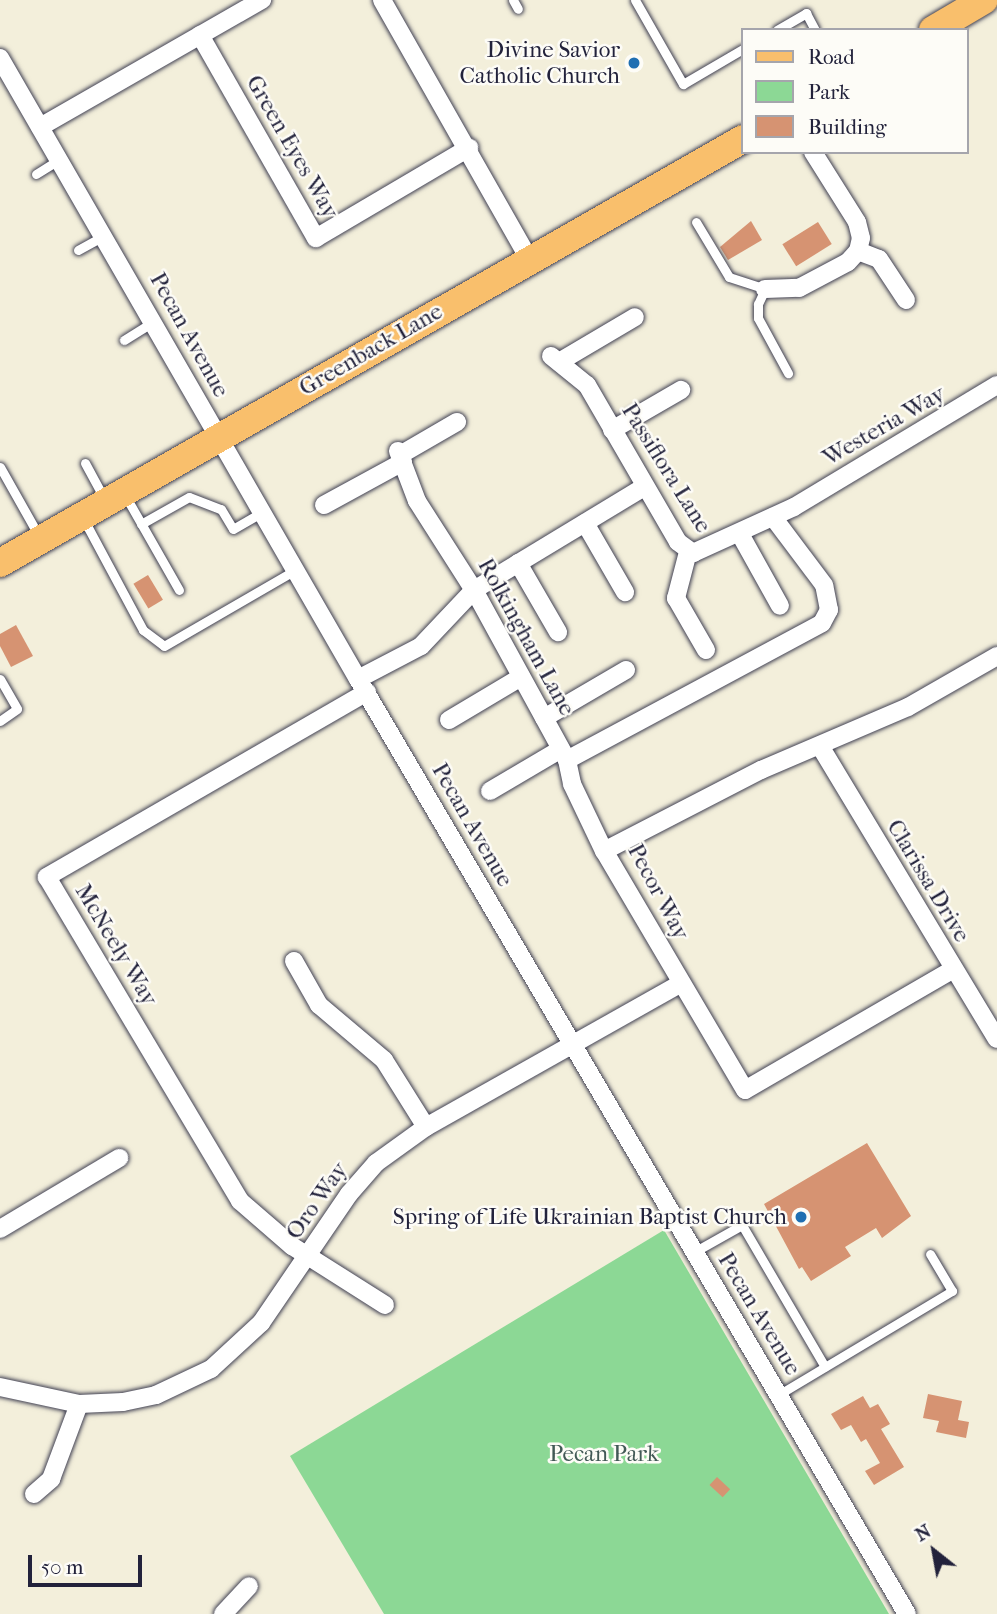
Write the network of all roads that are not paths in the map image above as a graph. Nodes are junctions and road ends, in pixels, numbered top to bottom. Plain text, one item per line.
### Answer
1 (261, 0) edge
2 (382, 0) edge
3 (513, 0) edge
4 (635, 0) edge
5 (984, 0) edge
6 (518, 9) dead end
7 (780, 28) edge
8 (814, 28) edge
9 (936, 28) edge
10 (200, 35) junction
11 (741, 50) edge
12 (0, 58) edge
13 (40, 127) junction
14 (741, 140) edge
15 (469, 148) junction
16 (814, 154) edge
17 (60, 159) junction
18 (36, 174) dead end
19 (696, 222) dead end
20 (105, 235) junction
21 (78, 250) dead end
22 (858, 251) junction
23 (530, 260) junction
24 (765, 289) junction
25 (906, 300) dead end
26 (635, 317) dead end
27 (155, 321) junction
28 (124, 340) dead end
29 (788, 373) dead end
30 (997, 385) edge
31 (681, 390) dead end
32 (457, 422) dead end
33 (612, 430) junction
34 (218, 438) junction
35 (400, 456) junction
36 (85, 463) dead end
37 (2, 473) edge
38 (644, 487) junction
39 (104, 503) junction
40 (324, 505) dead end
41 (794, 508) joint
42 (262, 512) junction
43 (774, 517) junction
44 (585, 523) junction
45 (141, 524) junction
46 (740, 534) junction
47 (40, 539) junction
48 (688, 552) junction
49 (0, 563) edge
50 (518, 563) junction
51 (295, 570) junction
52 (179, 590) dead end
53 (474, 590) junction
54 (625, 592) dead end
55 (780, 606) dead end
56 (558, 632) dead end
57 (706, 650) dead end
58 (997, 656) edge
59 (626, 670) dead end
60 (522, 677) junction
61 (0, 679) edge
62 (362, 685) junction
63 (544, 718) junction
64 (449, 720) dead end
65 (0, 721) edge
66 (820, 746) junction
67 (564, 755) junction
68 (490, 791) dead end
69 (604, 851) junction
70 (294, 961) dead end
71 (952, 970) junction
72 (680, 984) junction
73 (997, 1039) edge
74 (571, 1042) junction
75 (426, 1127) junction
76 (119, 1158) dead end
77 (0, 1229) edge
78 (694, 1252) junction
79 (929, 1254) dead end
80 (308, 1256) junction
81 (385, 1305) dead end
82 (825, 1367) junction
83 (0, 1387) edge
84 (778, 1395) junction
85 (79, 1404) junction
86 (34, 1494) dead end
87 (249, 1586) dead end
88 (223, 1614) edge
89 (907, 1614) edge

1 - 10 street
2 - 15 street
3 - 6 lane
4 - 11 lane
5 - 9 main road
7 - 8 lane
10 - 13 street
10 - 15 street, Green Eyes Way
12 - 13 street, Pecan Avenue
13 - 17 street, Pecan Avenue
14 - 23 main road, Greenback Lane
15 - 23 street
16 - 22 street
17 - 18 lane
17 - 20 street, Pecan Avenue
19 - 24 lane
20 - 21 lane
20 - 27 street, Pecan Avenue
22 - 24 street
22 - 25 street
23 - 34 main road, Greenback Lane
24 - 29 lane
26 - 33 street, Passiflora Lane
27 - 28 lane
27 - 34 street, Pecan Avenue
30 - 41 street, Westeria Way
31 - 33 street
32 - 35 street
33 - 38 street, Passiflora Lane
34 - 39 main road, Greenback Lane
34 - 42 street, Pecan Avenue
35 - 40 street
35 - 53 street, Rolkingham Lane
36 - 39 lane
37 - 47 lane
38 - 44 street
38 - 48 street, Passiflora Lane
39 - 45 lane
39 - 47 main road, Greenback Lane
39 - 51 lane
41 - 43 street, Passiflora Lane
42 - 45 lane
42 - 51 street, Pecan Avenue
43 - 46 street, Passiflora Lane
43 - 67 street
44 - 50 street
44 - 54 street
45 - 52 lane
46 - 48 street, Passiflora Lane
46 - 55 street
47 - 49 main road, Greenback Lane
48 - 57 street
50 - 53 street
50 - 56 street
51 - 62 street, Pecan Avenue
53 - 60 street, Rolkingham Lane
53 - 62 street
58 - 66 street, Pecor Way
59 - 63 street
60 - 63 street, Rolkingham Lane
60 - 64 street
61 - 65 lane
62 - 74 street, Pecan Avenue
62 - 80 street, McNeely Way
63 - 67 street, Rolkingham Lane
66 - 69 street, Pecor Way
66 - 71 street, Clarissa Drive
67 - 68 street
67 - 69 street, Rolkingham Lane
69 - 72 street, Pecor Way
70 - 75 street
71 - 72 street, Pecor Way
71 - 73 street, Clarissa Drive
72 - 74 street, Oro Way
74 - 75 street, Oro Way
74 - 78 street, Pecan Avenue
75 - 80 street, Oro Way
76 - 77 street
78 - 82 lane
78 - 84 street, Pecan Avenue
79 - 82 lane
80 - 81 street, McNeely Way
80 - 85 street, Oro Way
82 - 84 lane
83 - 85 street, Oro Way
84 - 89 street, Pecan Avenue
85 - 86 street
87 - 88 street

